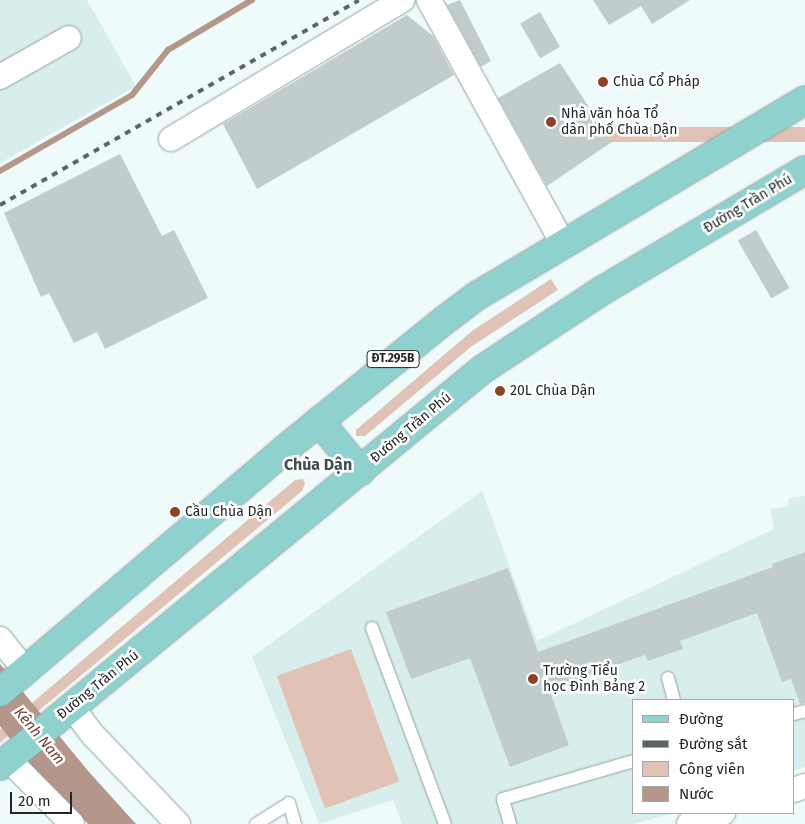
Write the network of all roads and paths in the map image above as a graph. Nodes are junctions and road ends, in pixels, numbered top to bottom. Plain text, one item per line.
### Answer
1 (402, 0) edge
2 (429, 0) edge
3 (69, 38) dead end
4 (0, 77) edge
5 (805, 100) edge
6 (171, 140) dead end
7 (805, 170) edge
8 (563, 244) junction
9 (319, 421) junction
10 (360, 471) junction
11 (372, 628) dead end
12 (0, 639) edge
13 (24, 672) junction
14 (668, 678) dead end
15 (0, 692) edge
16 (674, 699) edge
17 (65, 711) junction
18 (9, 758) edge
19 (632, 762) edge
20 (72, 824) edge
21 (178, 824) edge
22 (256, 824) edge
23 (295, 824) edge
24 (445, 824) edge
25 (510, 824) edge

1 - 6 street
2 - 8 street
3 - 4 street
5 - 8 main road, ĐT.295B
7 - 10 main road, Đường Trần Phú
8 - 9 main road, ĐT.295B
9 - 10 main road
9 - 13 main road, ĐT.295B
10 - 17 main road, Đường Trần Phú
11 - 24 lane
12 - 13 street
13 - 15 main road, ĐT.295B
14 - 16 lane
17 - 18 main road, Đường Trần Phú
17 - 21 street
18 - 20 street
19 - 25 lane
22 - 23 lane

